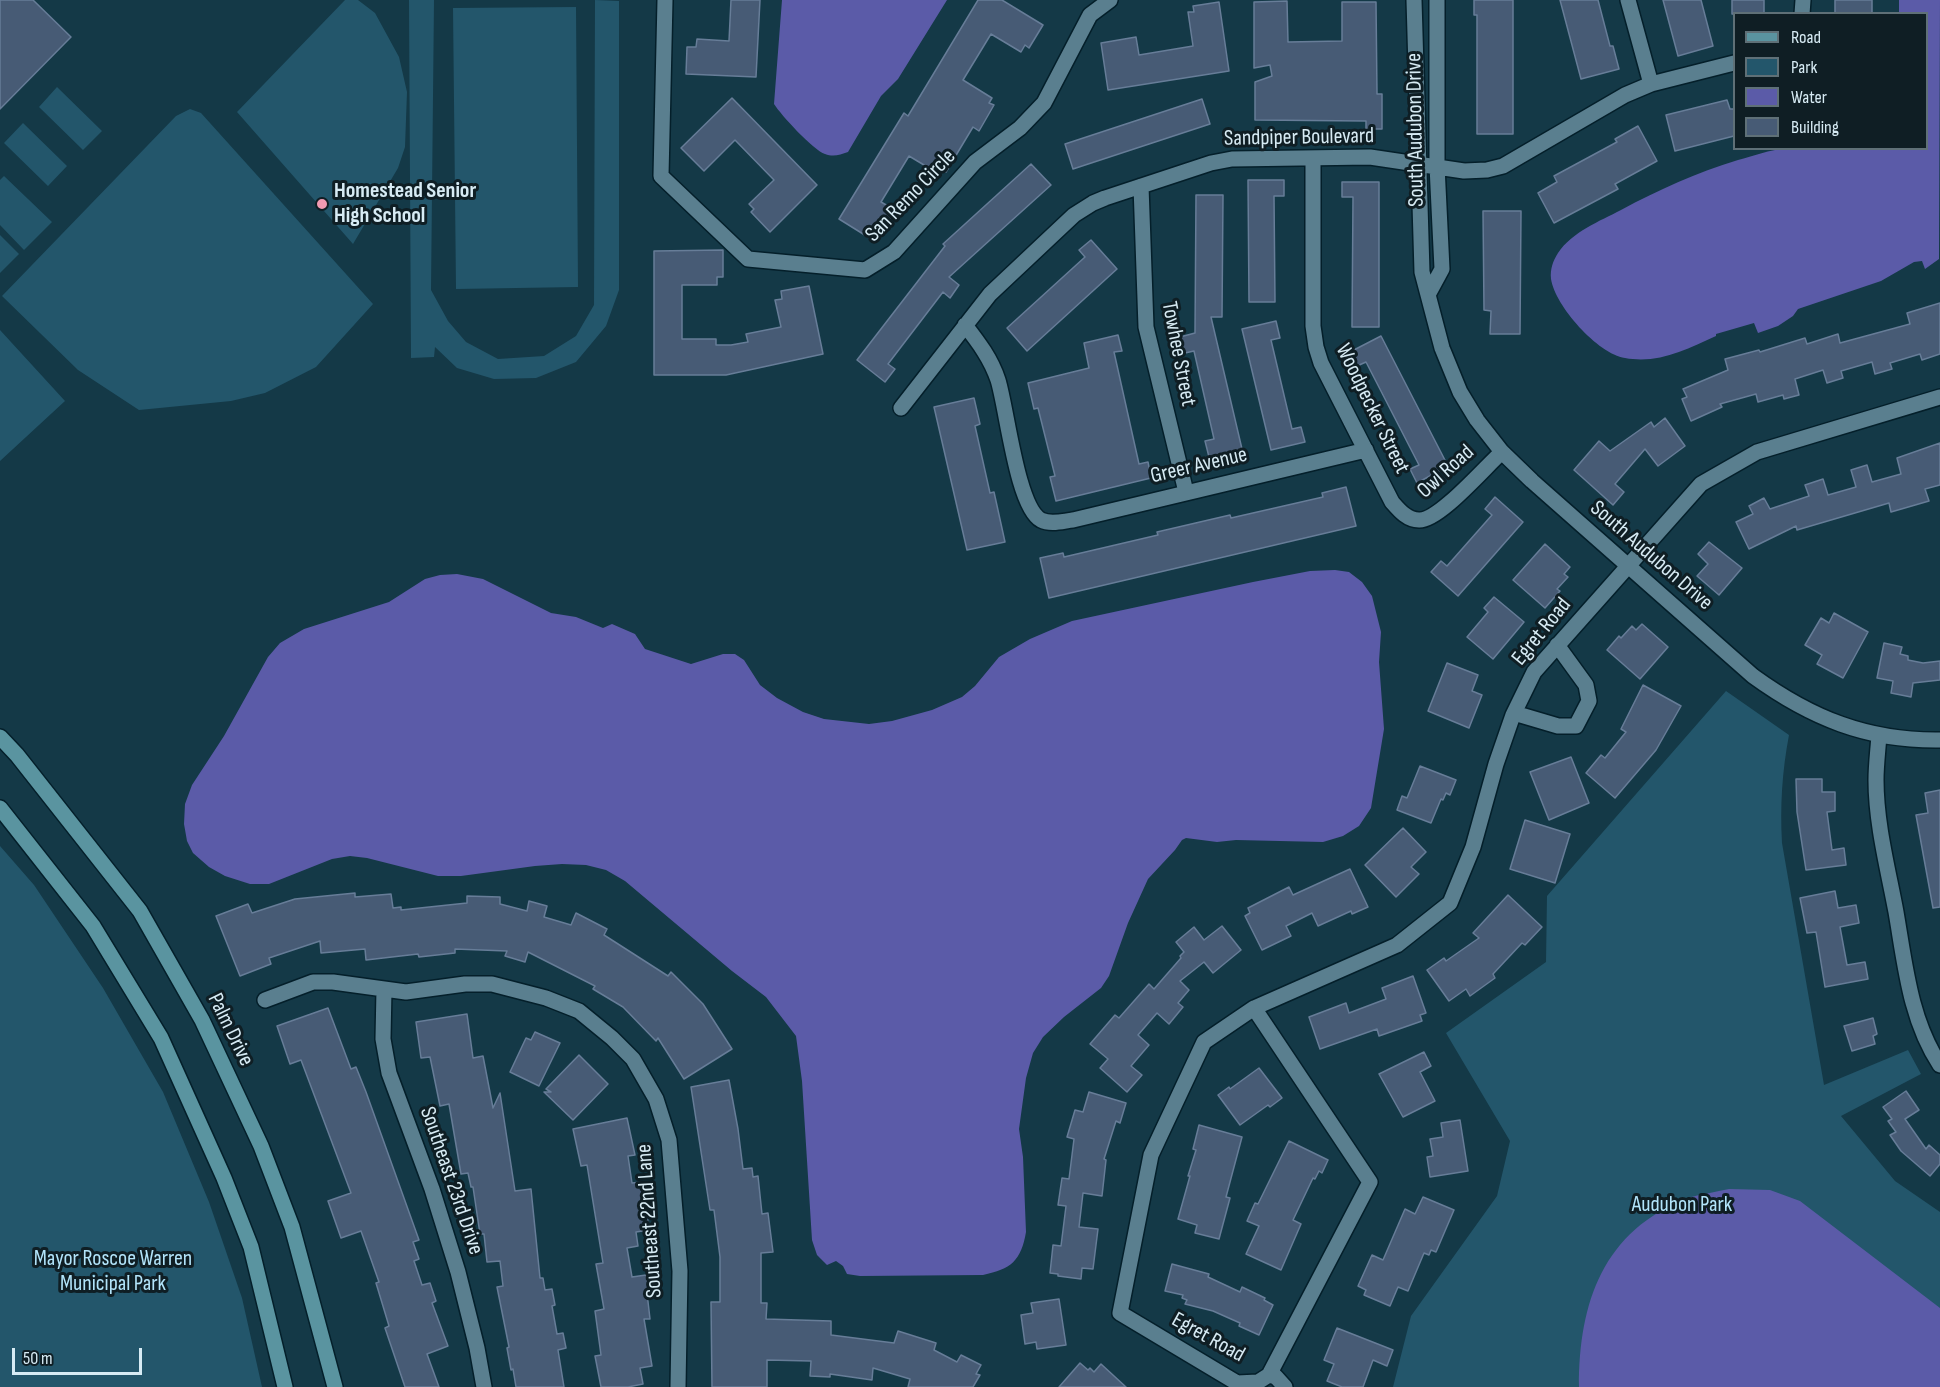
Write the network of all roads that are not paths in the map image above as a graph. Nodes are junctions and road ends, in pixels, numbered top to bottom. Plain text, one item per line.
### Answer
1 (665, 0) edge
2 (1110, 0) edge
3 (1414, 0) edge
4 (1437, 0) edge
5 (1628, 0) edge
6 (1733, 63) edge
7 (1651, 84) junction
8 (1313, 158) junction
9 (1418, 163) junction
10 (1437, 166) junction
11 (1141, 186) junction
12 (1428, 293) junction
13 (965, 325) junction
14 (1940, 397) edge
15 (901, 408) dead end
16 (1366, 450) junction
17 (1502, 452) junction
18 (1186, 492) junction
19 (1418, 520) joint
20 (1629, 566) junction
21 (1557, 645) junction
22 (1514, 713) junction
23 (1880, 735) junction
24 (0, 737) edge
25 (1940, 740) edge
26 (0, 808) edge
27 (384, 989) junction
28 (265, 1000) dead end
29 (1254, 1008) junction
30 (1940, 1065) edge
31 (1269, 1375) junction
32 (1245, 1384) edge
33 (285, 1387) edge
34 (335, 1387) edge
35 (484, 1387) edge
36 (678, 1387) edge
37 (1285, 1387) edge

1 - 2 street, San Remo Circle
3 - 9 street, South Audubon Drive
4 - 10 street, South Audubon Drive
5 - 7 street
6 - 7 street, Sandpiper Boulevard
7 - 10 street, Sandpiper Boulevard
8 - 9 street, Sandpiper Boulevard
8 - 11 street, Sandpiper Boulevard
8 - 16 street, Woodpecker Street
9 - 10 street, Sandpiper Boulevard
9 - 12 street, South Audubon Drive
10 - 12 street, South Audubon Drive
11 - 13 street, Sandpiper Boulevard
11 - 18 street, Towhee Street
12 - 17 street, South Audubon Drive
13 - 15 street, Sandpiper Boulevard
13 - 18 street, Greer Avenue
14 - 20 street, Egret Road
16 - 18 street, Greer Avenue
16 - 19 street, Woodpecker Street
17 - 19 street, Owl Road
17 - 20 street, South Audubon Drive
20 - 21 street, Egret Road
20 - 23 street, South Audubon Drive
21 - 22 street, Egret Road
21 - 22 street
22 - 29 street, Egret Road
23 - 25 street, South Audubon Drive
23 - 30 street
24 - 34 main road, Palm Drive
26 - 33 main road
27 - 28 street, Southeast 22nd Lane
27 - 35 street, Southeast 23rd Drive
27 - 36 street, Southeast 22nd Lane
29 - 31 street, Egret Road
29 - 32 street, Egret Road
31 - 32 street, Egret Road
31 - 37 street

